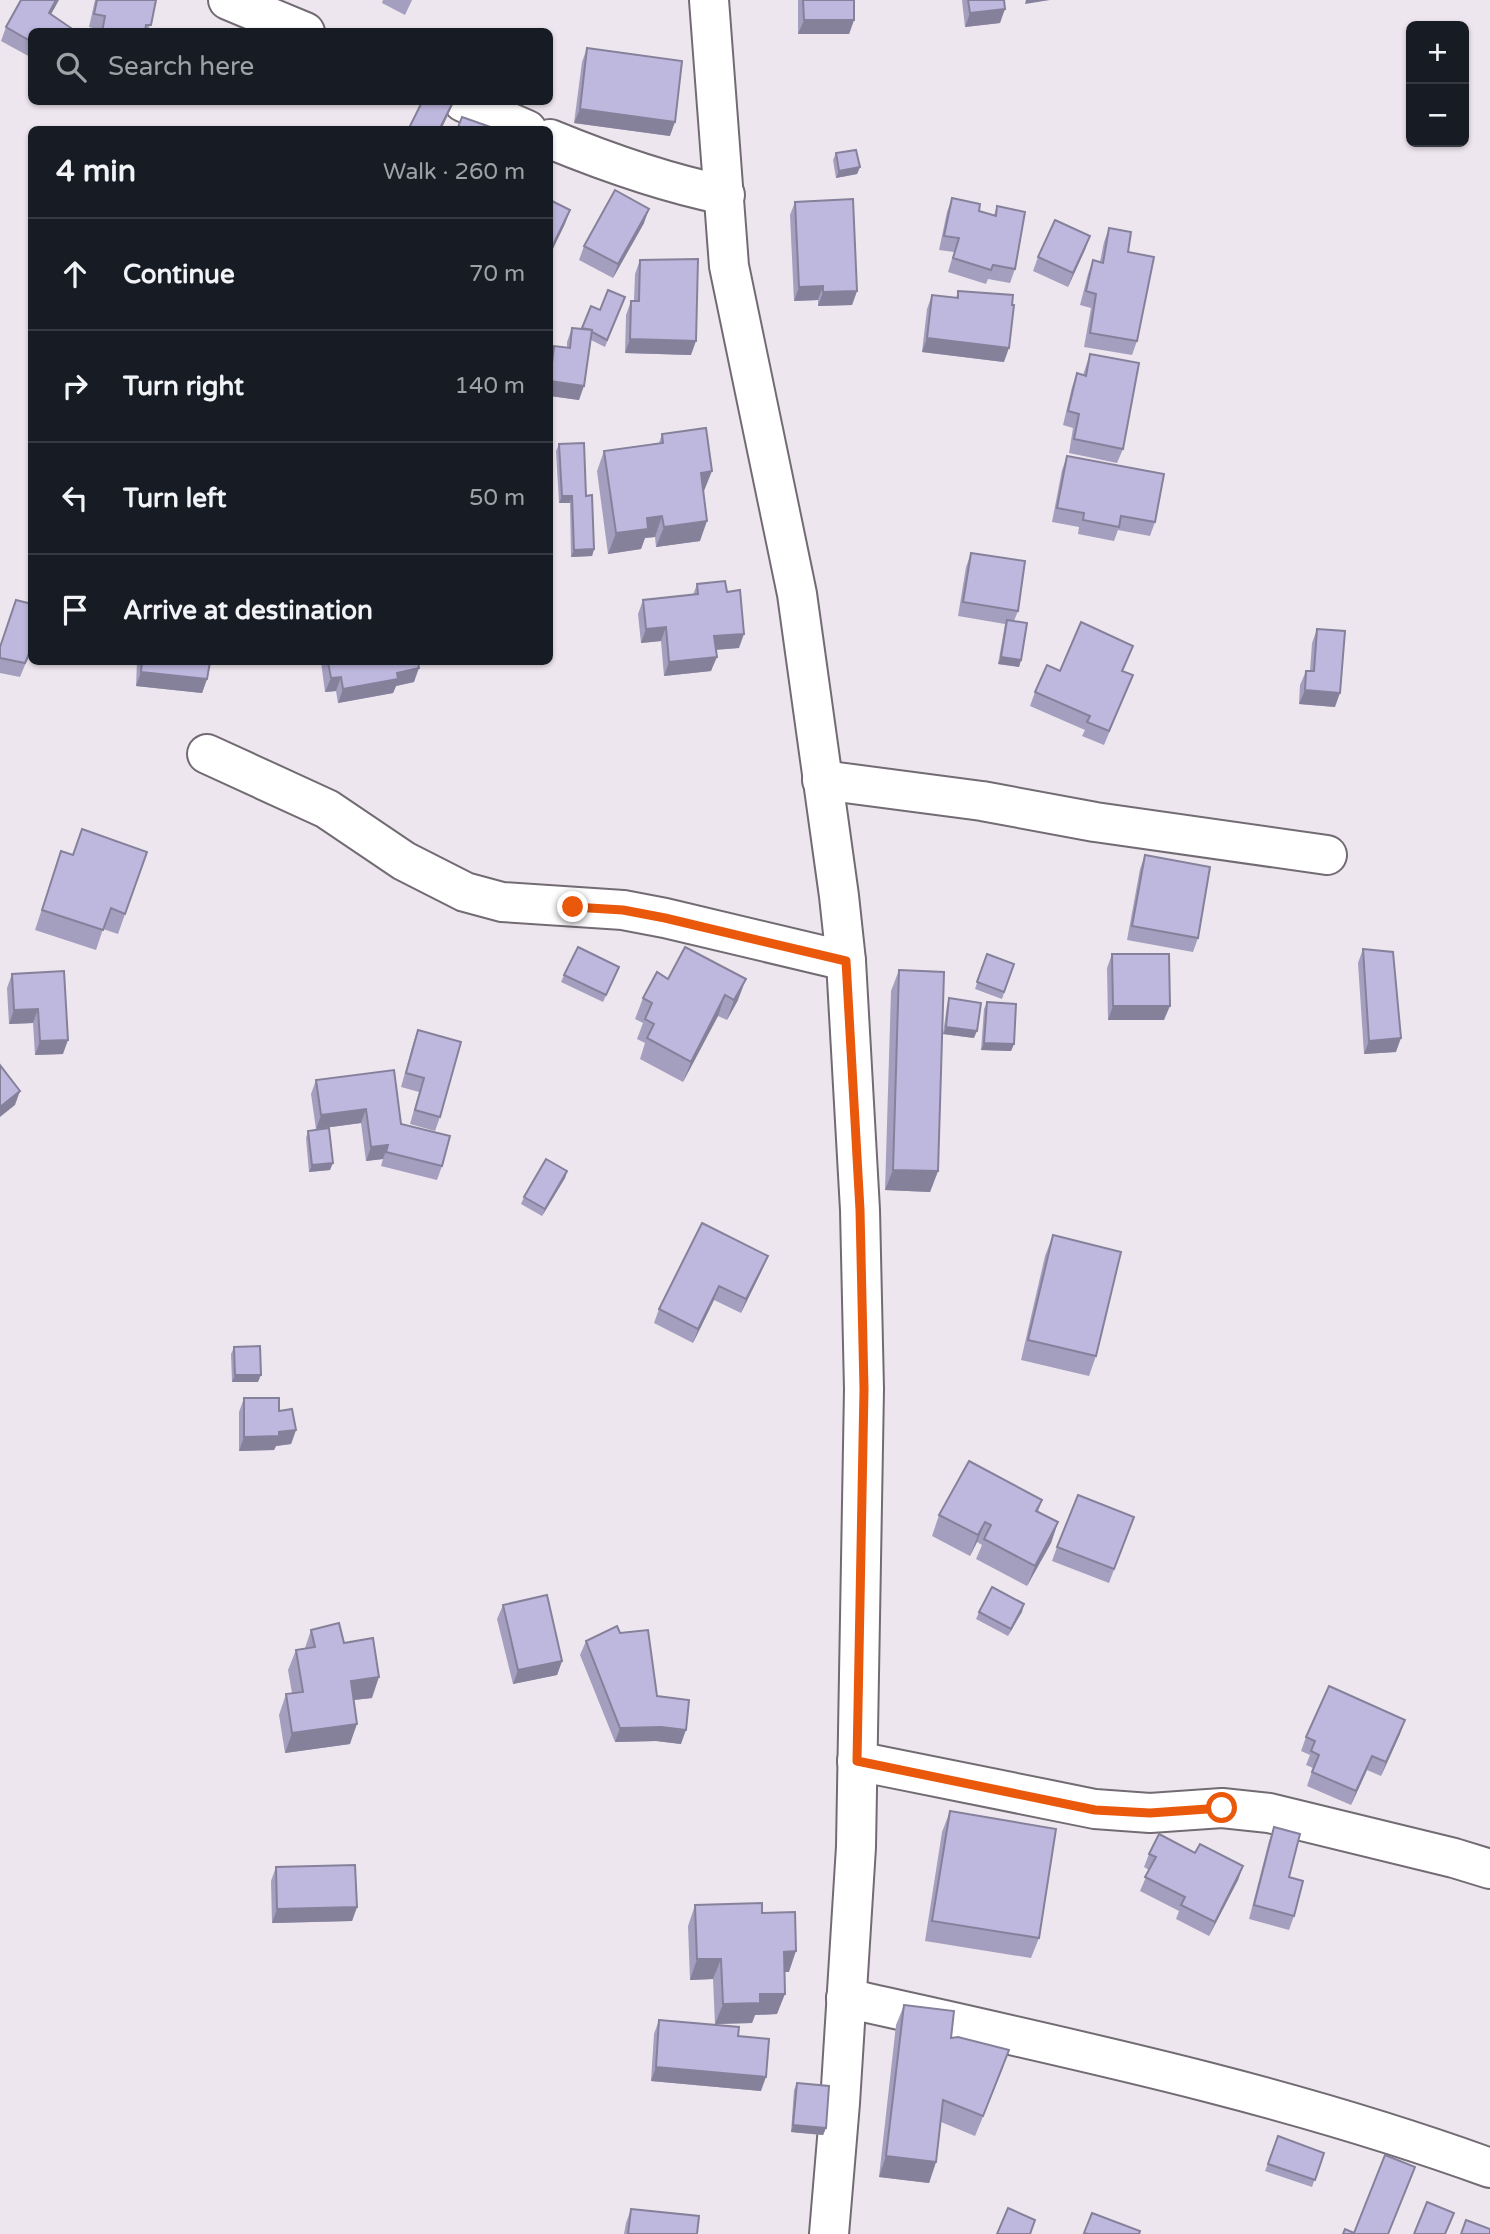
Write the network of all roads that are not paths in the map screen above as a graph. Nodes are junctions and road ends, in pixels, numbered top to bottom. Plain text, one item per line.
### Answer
1 (228, 0) edge
2 (709, 0) edge
3 (295, 28) edge
4 (470, 105) edge
5 (518, 126) edge
6 (553, 140) edge
7 (725, 195) junction
8 (207, 754) dead end
9 (821, 780) junction
10 (1327, 855) dead end
11 (846, 961) junction
12 (857, 1761) junction
13 (1490, 1869) edge
14 (846, 1998) junction
15 (1490, 2168) edge
16 (830, 2234) edge

1 - 3 street
2 - 7 street
4 - 5 street
6 - 7 street
7 - 9 street
8 - 11 street
9 - 10 street
9 - 11 street
11 - 12 street
12 - 13 street
12 - 14 street
14 - 15 street
14 - 16 street

